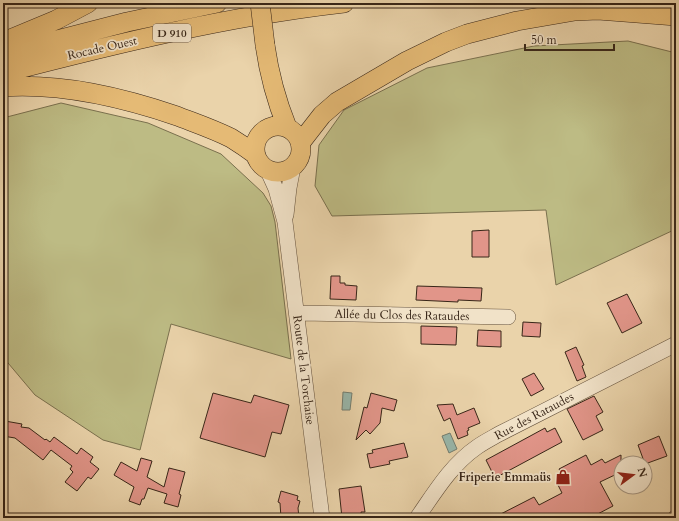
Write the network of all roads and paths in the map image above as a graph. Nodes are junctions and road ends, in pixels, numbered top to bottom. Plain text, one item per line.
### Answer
1 (88, 3) edge
2 (217, 3) edge
3 (260, 3) edge
4 (344, 3) edge
5 (630, 3) edge
6 (676, 10) edge
7 (676, 16) edge
8 (3, 42) edge
9 (3, 54) edge
10 (268, 69) junction
11 (3, 73) edge
12 (3, 87) edge
13 (287, 127) junction
14 (264, 130) junction
15 (301, 142) junction
16 (261, 162) junction
17 (293, 167) junction
18 (285, 222) junction
19 (297, 316) junction
20 (508, 317) dead end
21 (676, 344) edge
22 (322, 518) edge
23 (417, 518) edge

1 - 8 main road
2 - 9 main road, Rocade Ouest / D 910
3 - 10 main road, bridge
4 - 11 main road, Rocade Ouest / D 910
5 - 6 main road
7 - 15 main road
10 - 13 main road
10 - 14 main road
12 - 16 main road
13 - 14 main road
13 - 15 main road
14 - 16 main road
15 - 17 main road
16 - 17 main road
16 - 18 street, Route de la Torchaise
17 - 18 street, Route de la Torchaise
18 - 19 street, Route de la Torchaise
19 - 20 street, Allée du Clos des Rataudes
19 - 22 street, Route de la Torchaise
21 - 23 street, Rue des Rataudes

